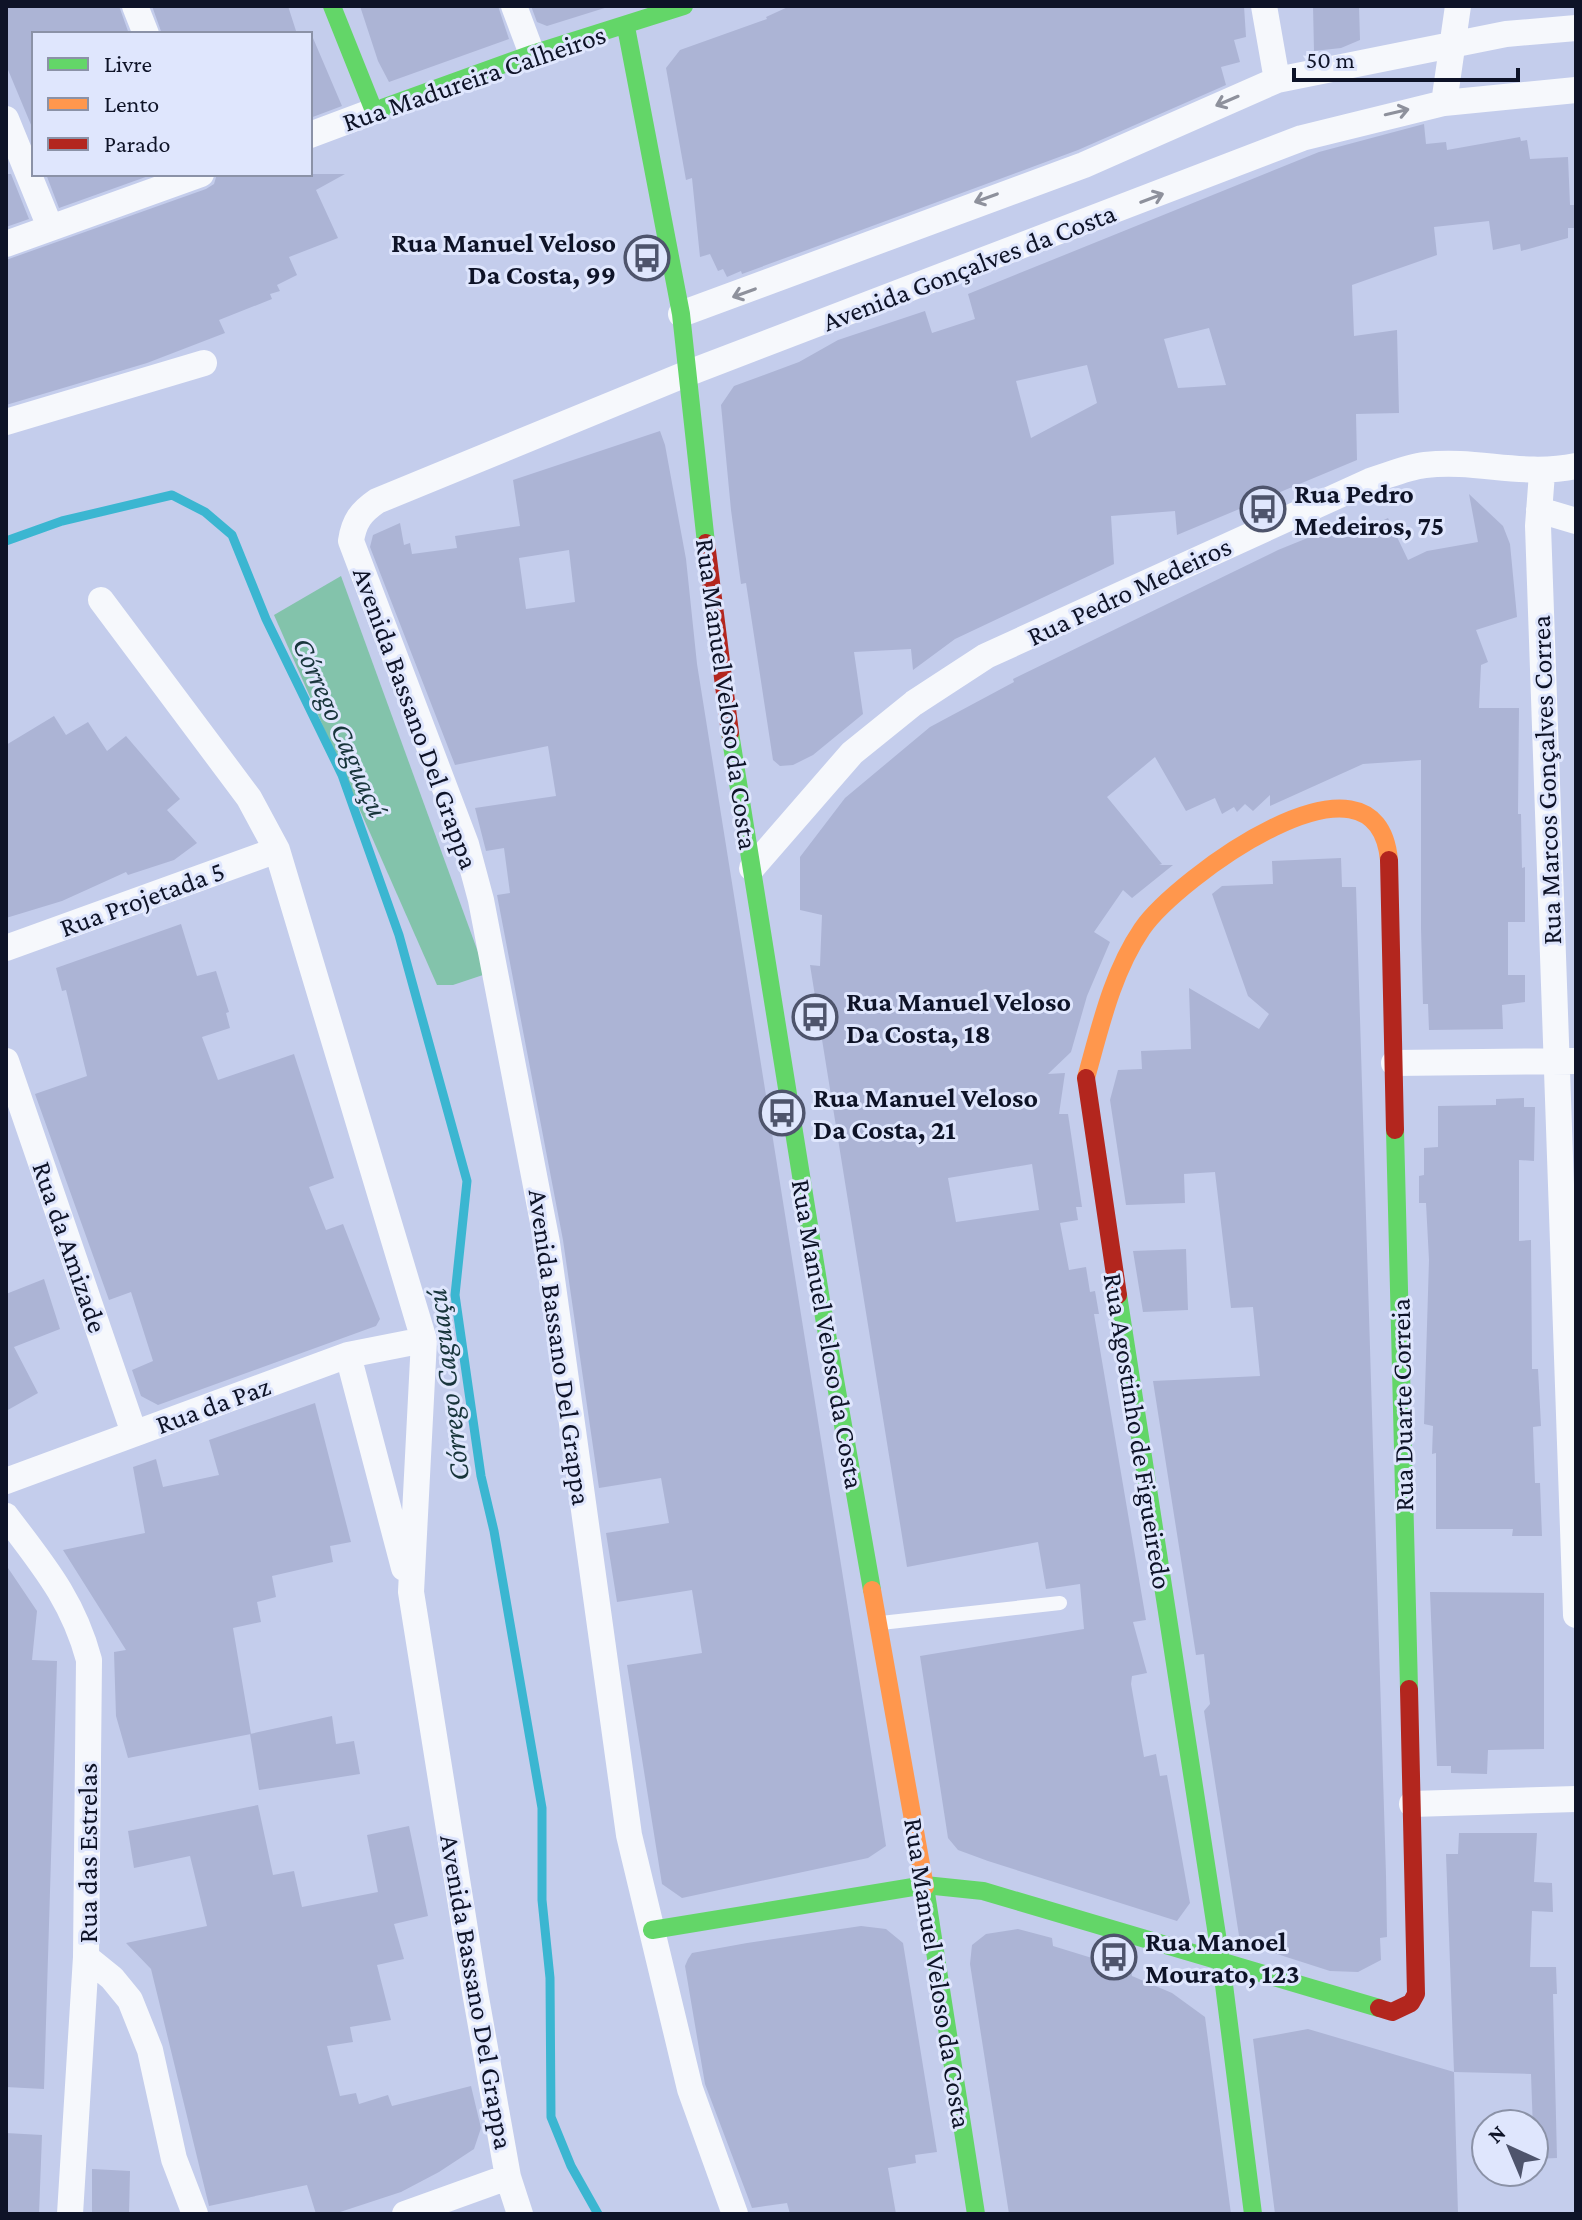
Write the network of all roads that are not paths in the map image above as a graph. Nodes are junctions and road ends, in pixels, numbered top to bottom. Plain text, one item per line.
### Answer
1 (135, 6) edge
2 (332, 6) edge
3 (514, 6) edge
4 (684, 6) edge
5 (1264, 6) edge
6 (1458, 6) edge
7 (626, 27) junction
8 (1576, 28) edge
9 (145, 32) edge
10 (1453, 44) junction
11 (532, 54) junction
12 (1277, 80) junction
13 (1576, 90) edge
14 (1444, 103) junction
15 (374, 111) junction
16 (6, 119) edge
17 (312, 134) edge
18 (195, 176) edge
19 (50, 227) junction
20 (6, 244) edge
21 (681, 314) junction
22 (204, 363) dead end
23 (686, 374) junction
24 (6, 422) edge
25 (1576, 466) edge
26 (1542, 473) junction
27 (377, 501) joint
28 (1539, 510) junction
29 (1576, 521) edge
30 (101, 600) dead end
31 (1374, 819) joint
32 (277, 850) junction
33 (752, 868) junction
34 (6, 948) edge
35 (6, 1061) edge
36 (1566, 1061) edge
37 (1394, 1063) junction
38 (424, 1340) junction
39 (348, 1355) junction
40 (134, 1433) junction
41 (6, 1481) edge
42 (6, 1516) edge
43 (411, 1592) junction
44 (1060, 1603) dead end
45 (1576, 1615) edge
46 (878, 1623) junction
47 (1576, 1799) edge
48 (1412, 1804) junction
49 (925, 1885) junction
50 (652, 1930) junction
51 (86, 1957) junction
52 (1221, 1961) junction
53 (508, 2177) junction
54 (70, 2214) edge
55 (195, 2214) edge
56 (405, 2214) edge
57 (520, 2214) edge
58 (735, 2214) edge
59 (976, 2214) edge
60 (1253, 2214) edge

1 - 9 street
2 - 15 street
3 - 11 street
4 - 7 street, Rua Madureira Calheiros
5 - 12 street
6 - 10 street
7 - 11 street, Rua Madureira Calheiros
7 - 21 street, Rua Manuel Veloso da Costa
8 - 10 street, Avenida Gonçalves da Costa
10 - 12 street, Avenida Gonçalves da Costa
10 - 14 street
11 - 15 street, Rua Madureira Calheiros
12 -> 21 street, Avenida Gonçalves da Costa
13 - 14 street, Avenida Gonçalves da Costa
23 -> 14 street, Avenida Gonçalves da Costa
15 - 17 street, Rua Madureira Calheiros
16 - 19 street
18 - 19 street
19 - 20 street
21 - 23 street, Rua Manuel Veloso da Costa
22 - 24 street
23 - 27 street, Avenida Gonçalves da Costa
23 - 33 street, Rua Manuel Veloso da Costa
25 - 26 street, Rua Pedro Medeiros
26 - 28 street, Rua Marcos Gonçalves Correa
26 - 33 street, Rua Pedro Medeiros
27 - 50 street, Avenida Bassano Del Grappa
28 - 29 street
28 - 36 street, Rua Marcos Gonçalves Correa
30 - 32 street, Avenida Bassano Del Grappa
31 - 37 street, Rua Duarte Correia
31 - 52 street, Rua Agostinho de Figueiredo
32 - 34 street, Rua Projetada 5
32 - 38 street, Avenida Bassano Del Grappa
33 - 46 street, Rua Manuel Veloso da Costa
35 - 40 street, Rua da Amizade
36 - 37 street
36 - 45 street, Rua Marcos Gonçalves Correa
37 - 48 street, Rua Duarte Correia
38 - 39 street, Rua da Paz
38 - 43 street, Avenida Bassano Del Grappa
39 - 40 street, Rua da Paz
39 - 43 street
40 - 41 street, Rua da Paz
42 - 51 street, Rua das Estrelas
43 - 53 street, Avenida Bassano Del Grappa
44 - 46 lane
46 - 49 street, Rua Manuel Veloso da Costa
47 - 48 street
48 - 52 street, Rua Duarte Correia
49 - 50 street
49 - 52 street
49 - 59 street, Rua Manuel Veloso da Costa
50 - 58 street, Avenida Bassano Del Grappa
51 - 54 street, Rua das Estrelas
51 - 55 street
52 - 60 street, Rua Agostinho de Figueiredo
53 - 56 street
53 - 57 street, Avenida Bassano Del Grappa

